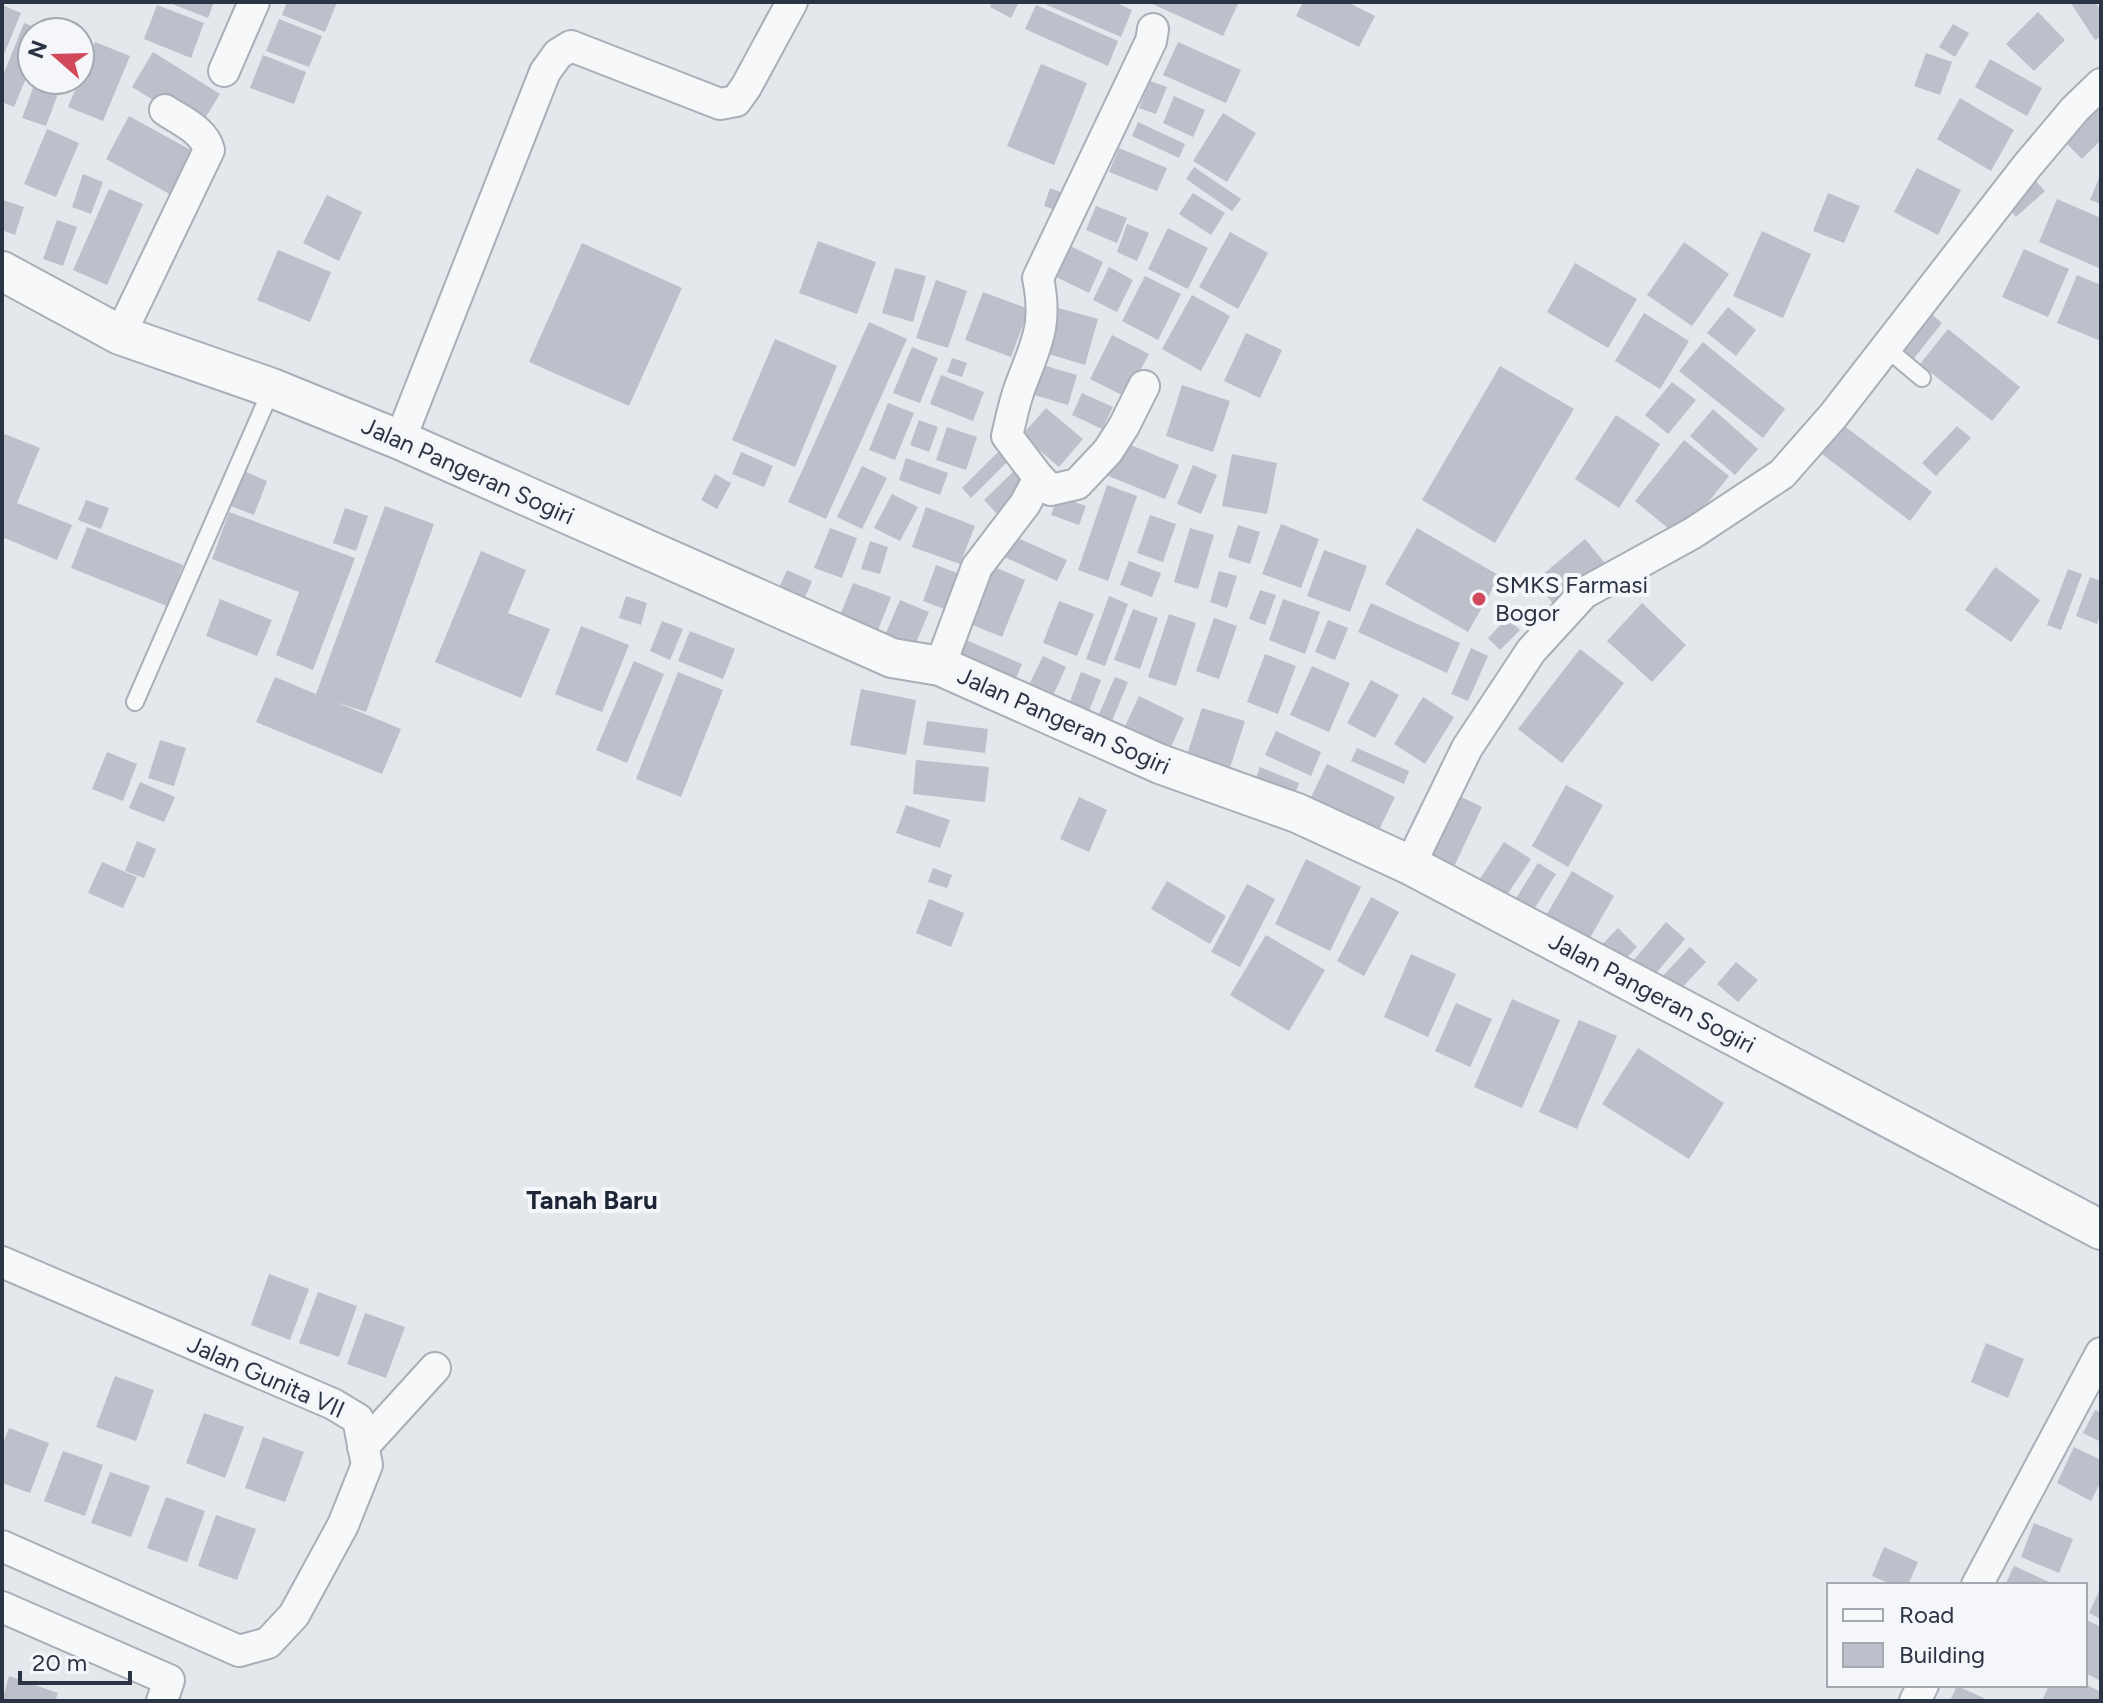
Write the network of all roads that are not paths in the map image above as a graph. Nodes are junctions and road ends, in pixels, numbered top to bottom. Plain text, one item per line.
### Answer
1 (254, 2) edge
2 (792, 2) edge
3 (1153, 29) dead end
4 (224, 71) dead end
5 (2101, 84) edge
6 (165, 110) dead end
7 (2, 271) edge
8 (120, 335) junction
9 (1885, 347) junction
10 (1922, 378) dead end
11 (1144, 386) dead end
12 (272, 388) junction
13 (400, 440) junction
14 (1039, 478) junction
15 (940, 666) junction
16 (135, 702) dead end
17 (1410, 865) junction
18 (2101, 1230) edge
19 (2, 1262) edge
20 (2101, 1353) edge
21 (435, 1368) dead end
22 (363, 1447) junction
23 (2, 1546) edge
24 (1978, 1583) edge
25 (2, 1607) edge
26 (165, 1691) edge

1 - 4 street
2 - 13 street
3 - 14 street
5 - 9 street
6 - 8 street
7 - 8 street, Jalan Pangeran Sogiri
8 - 12 street, Jalan Pangeran Sogiri
9 - 10 lane
9 - 17 street
11 - 14 street
12 - 13 street, Jalan Pangeran Sogiri
12 - 16 lane
13 - 15 street, Jalan Pangeran Sogiri
14 - 15 street
15 - 17 street, Jalan Pangeran Sogiri
17 - 18 street, Jalan Pangeran Sogiri
19 - 22 street, Jalan Gunita VII
20 - 24 street
21 - 22 street
22 - 23 street, Jalan Gunita VII
25 - 26 street

